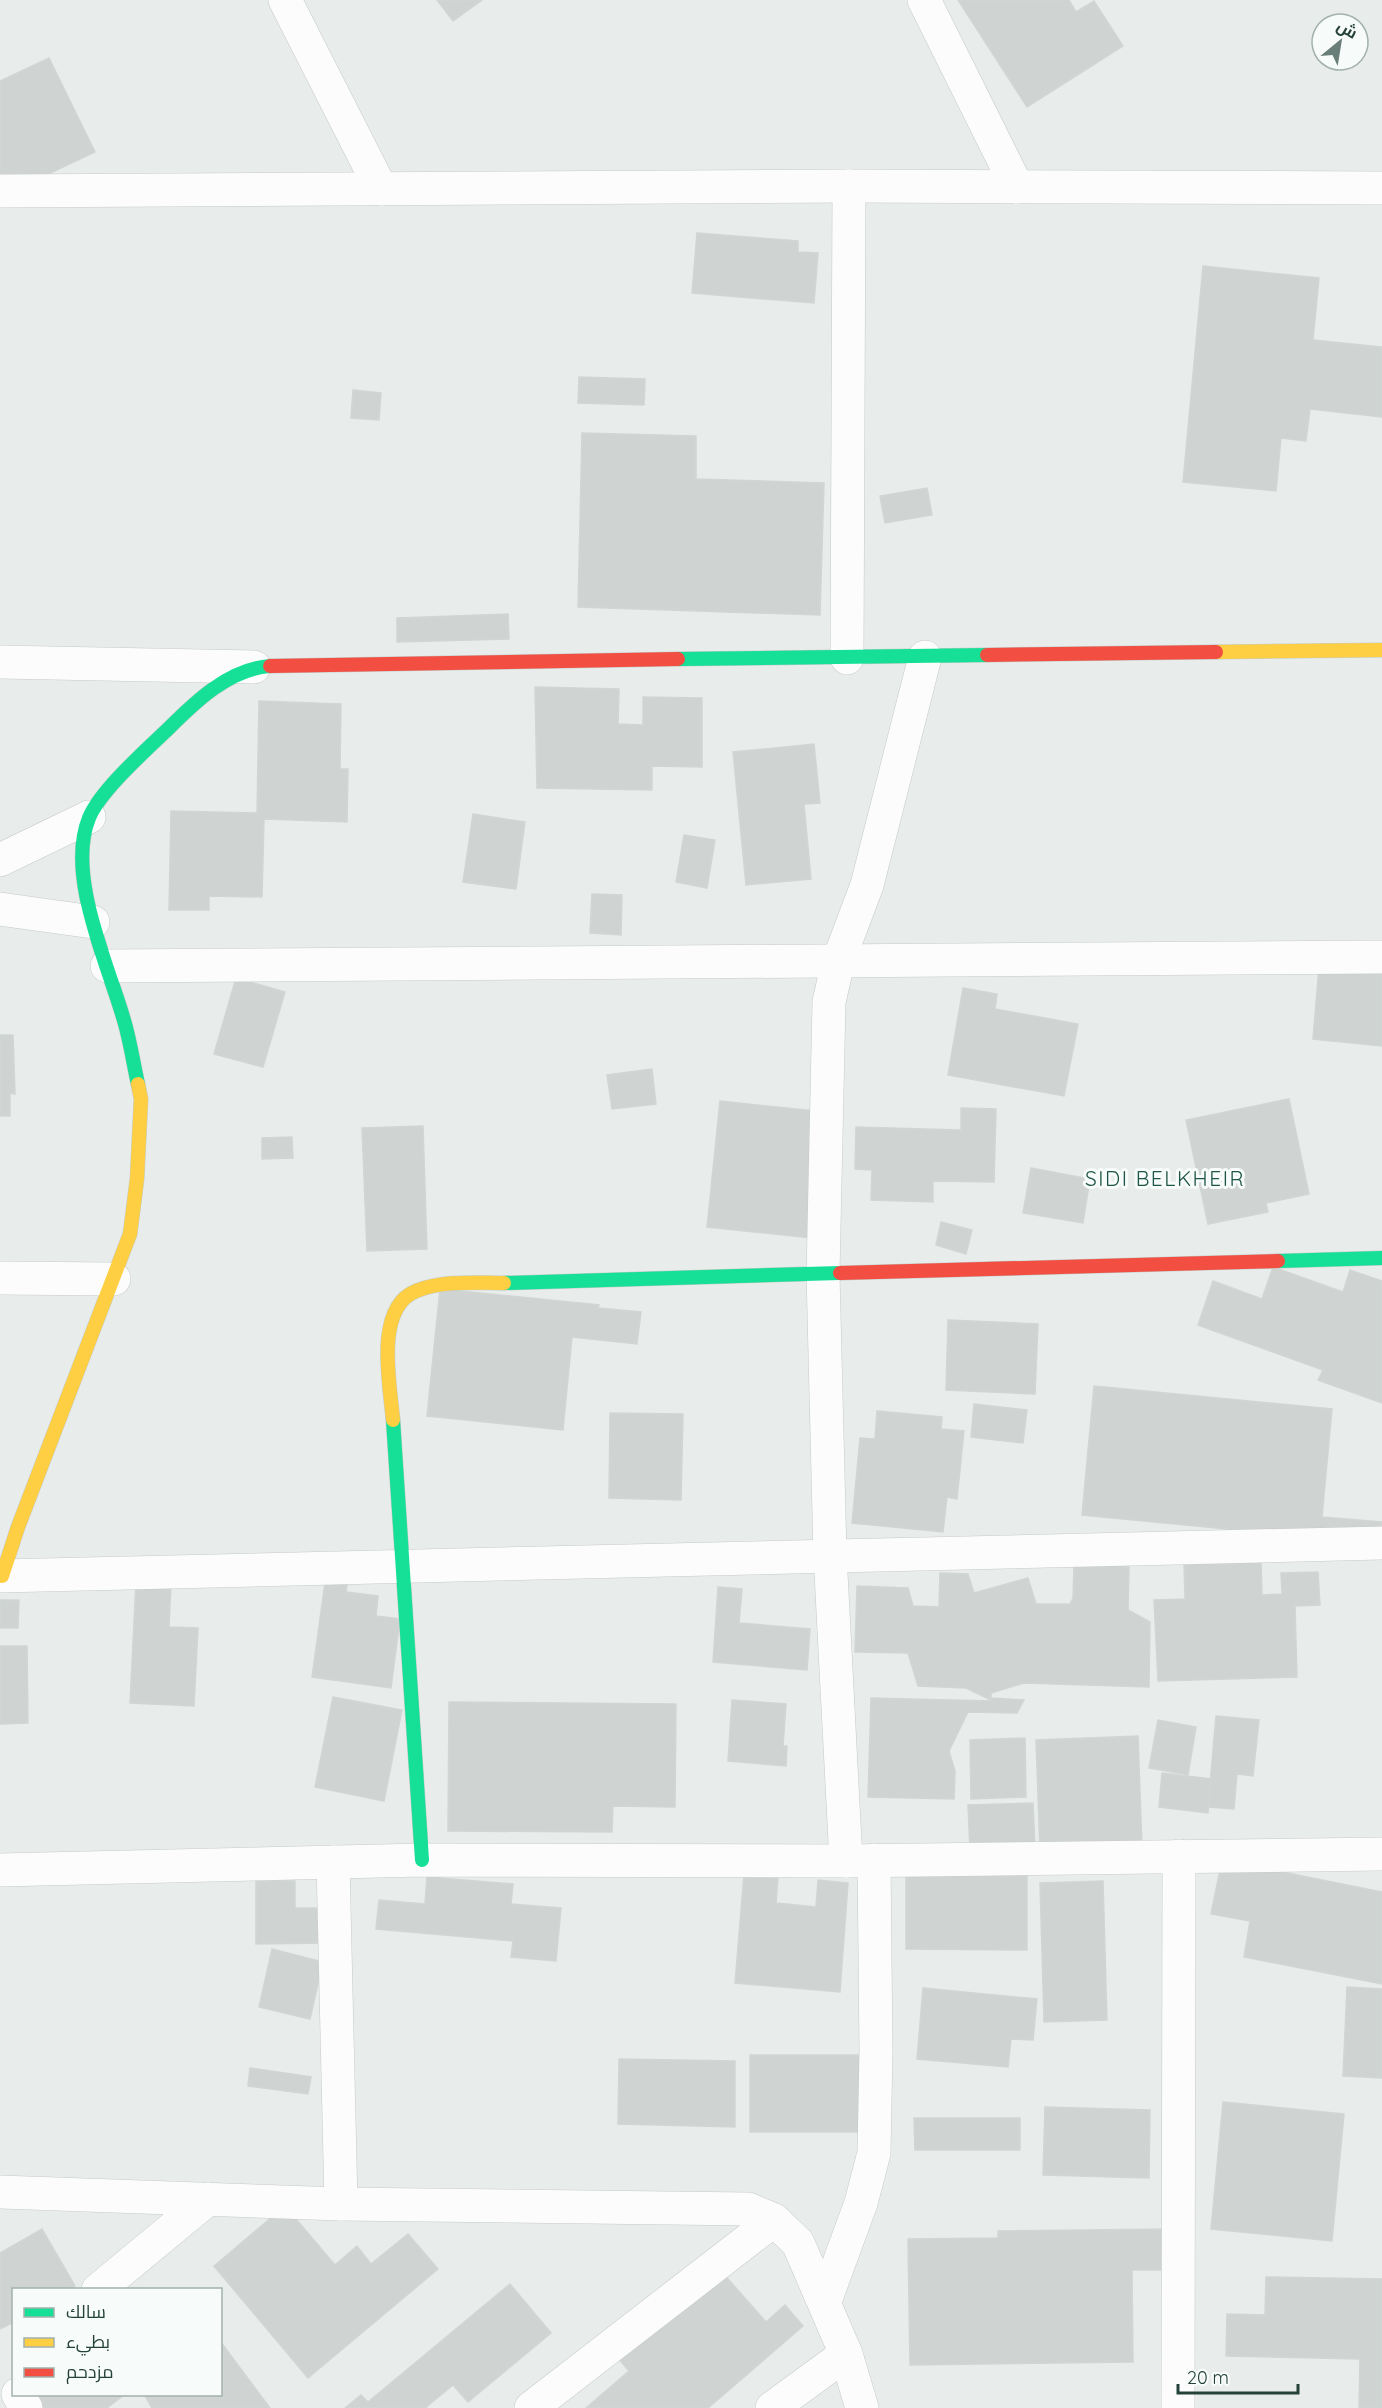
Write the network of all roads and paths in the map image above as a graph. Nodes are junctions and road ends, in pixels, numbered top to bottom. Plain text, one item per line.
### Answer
1 (285, 0) edge
2 (924, 0) edge
3 (849, 186) junction
4 (1017, 187) junction
5 (1382, 188) edge
6 (381, 189) junction
7 (0, 191) edge
8 (1382, 650) edge
9 (925, 657) junction
10 (847, 658) junction
11 (0, 662) edge
12 (254, 667) junction
13 (89, 817) junction
14 (0, 860) edge
15 (0, 909) edge
16 (93, 922) junction
17 (1382, 957) edge
18 (838, 962) junction
19 (107, 966) junction
20 (1382, 1258) edge
21 (823, 1274) junction
22 (0, 1278) edge
23 (114, 1278) junction
24 (1382, 1543) edge
25 (830, 1554) junction
26 (402, 1567) junction
27 (1, 1576) edge
28 (1382, 1854) edge
29 (1179, 1856) junction
30 (422, 1860) junction
31 (860, 1860) junction
32 (333, 1862) junction
33 (0, 1870) edge
34 (0, 2193) edge
35 (208, 2199) junction
36 (341, 2204) junction
37 (774, 2220) junction
38 (99, 2288) edge
39 (825, 2301) junction
40 (846, 2354) junction
41 (531, 2408) edge
42 (772, 2408) edge
43 (861, 2408) edge
44 (1178, 2408) edge

1 - 6 street
2 - 4 street
3 - 4 street
3 - 6 street
3 - 10 street
4 - 5 street
6 - 7 street
8 - 9 street
9 - 10 street
9 - 18 street
10 - 12 street
11 - 12 street
12 - 13 street
13 - 14 street
13 - 16 street
15 - 16 street
16 - 19 street
17 - 18 street
18 - 19 street
18 - 21 street
19 - 23 street
20 - 21 street
21 - 25 street
21 - 26 street
22 - 23 street
23 - 27 street
24 - 25 street
25 - 26 street
25 - 31 street
26 - 27 street
26 - 30 street
28 - 29 street
29 - 31 street
29 - 44 street
30 - 31 street
30 - 32 street
31 - 39 street
32 - 33 street
32 - 36 street
34 - 35 street
35 - 36 street
35 - 38 street
36 - 37 street
37 - 39 street
37 - 41 street
39 - 40 street
40 - 42 street
40 - 43 street

